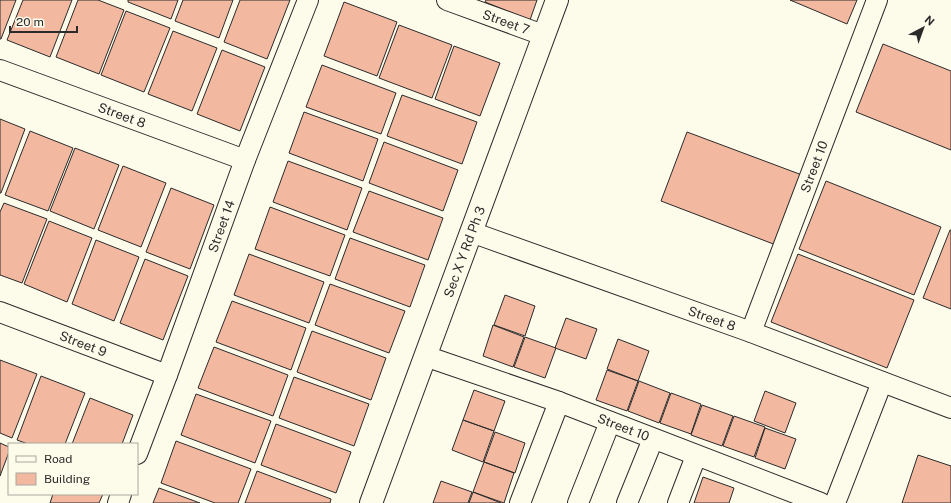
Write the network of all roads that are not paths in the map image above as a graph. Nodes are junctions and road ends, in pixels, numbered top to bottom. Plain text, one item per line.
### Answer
1 (308, 0) edge
2 (446, 0) edge
3 (557, 0) edge
4 (877, 0) edge
5 (543, 35) junction
6 (0, 70) edge
7 (245, 160) junction
8 (471, 232) junction
9 (0, 312) edge
10 (751, 332) junction
11 (425, 356) junction
12 (168, 375) junction
13 (882, 382) junction
14 (559, 402) junction
15 (951, 408) edge
16 (610, 422) junction
17 (653, 439) junction
18 (138, 451) edge
19 (696, 456) junction
20 (371, 503) edge
21 (520, 503) edge
22 (578, 503) edge
23 (627, 503) edge
24 (678, 503) edge
25 (821, 503) edge
26 (835, 503) edge

1 - 7 street, Street 14
2 - 5 street, Street 7
3 - 5 street, Sec X Y Rd Ph 3
4 - 10 street, Street 10
5 - 8 street, Sec X Y Rd Ph 3
6 - 7 street, Street 8
7 - 12 street, Street 14
8 - 10 street, Street 8
8 - 11 street, Sec X Y Rd Ph 3
9 - 12 street, Street 9
10 - 13 street, Street 8
11 - 14 street, Street 10
11 - 20 street, Sec X Y Rd Ph 3
12 - 18 street, Street 14
13 - 15 street, Street 8
13 - 26 street
14 - 16 street, Street 10
14 - 21 street
16 - 17 street, Street 10
16 - 22 street
17 - 19 street, Street 10
17 - 23 street
19 - 24 street
19 - 25 street, Street 10

